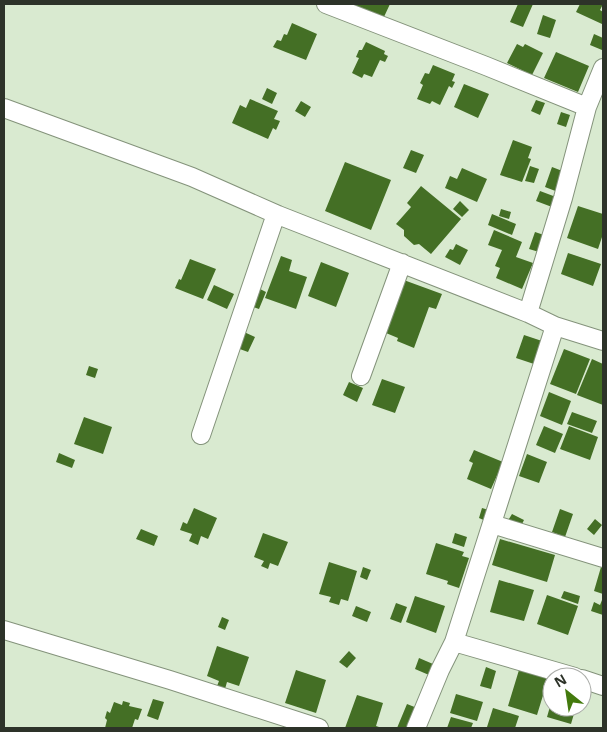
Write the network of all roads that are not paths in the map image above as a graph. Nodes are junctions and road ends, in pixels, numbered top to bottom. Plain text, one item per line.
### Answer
1 (326, 4) edge
2 (603, 68) edge
3 (587, 107) junction
4 (4, 108) edge
5 (276, 214) junction
6 (402, 263) junction
7 (528, 313) junction
8 (555, 326) junction
9 (603, 341) edge
10 (361, 376) dead end
11 (201, 435) dead end
12 (492, 524) junction
13 (603, 558) edge
14 (4, 630) edge
15 (454, 642) junction
16 (542, 667) edge
17 (318, 728) edge
18 (416, 728) edge

1 - 3 street
2 - 3 street
3 - 7 street
4 - 5 street
5 - 6 street
5 - 11 street
6 - 7 street
6 - 10 street
7 - 8 street
8 - 9 street
8 - 12 street
12 - 13 street
12 - 15 street
14 - 17 street
15 - 16 street
15 - 18 street

